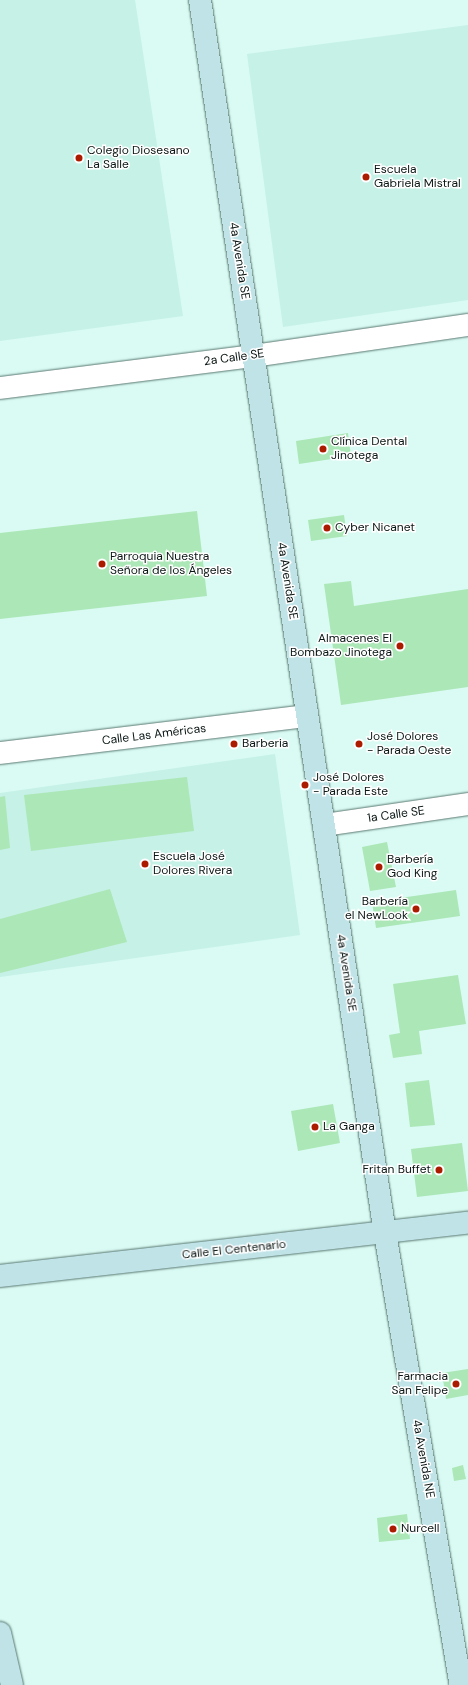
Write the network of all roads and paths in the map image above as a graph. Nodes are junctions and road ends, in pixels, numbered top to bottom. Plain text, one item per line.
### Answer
1 (200, 0) edge
2 (468, 325) edge
3 (253, 356) junction
4 (0, 388) edge
5 (308, 716) junction
6 (0, 752) edge
7 (468, 804) edge
8 (324, 825) junction
9 (468, 1223) edge
10 (385, 1233) junction
11 (0, 1276) edge
12 (0, 1633) edge
13 (12, 1685) edge
14 (461, 1685) edge

1 - 3 street, 4a Avenida SE
2 - 3 street, 2a Calle SE
3 - 4 street, 2a Calle SE
3 - 5 street, 4a Avenida SE
5 - 6 street, Calle Las Américas
5 - 8 street, 4a Avenida SE
7 - 8 street, 1a Calle SE
8 - 10 street, 4a Avenida SE
9 - 10 street, Calle El Centenario
10 - 11 street, Calle El Centenario
10 - 14 street, 4a Avenida NE
12 - 13 street

